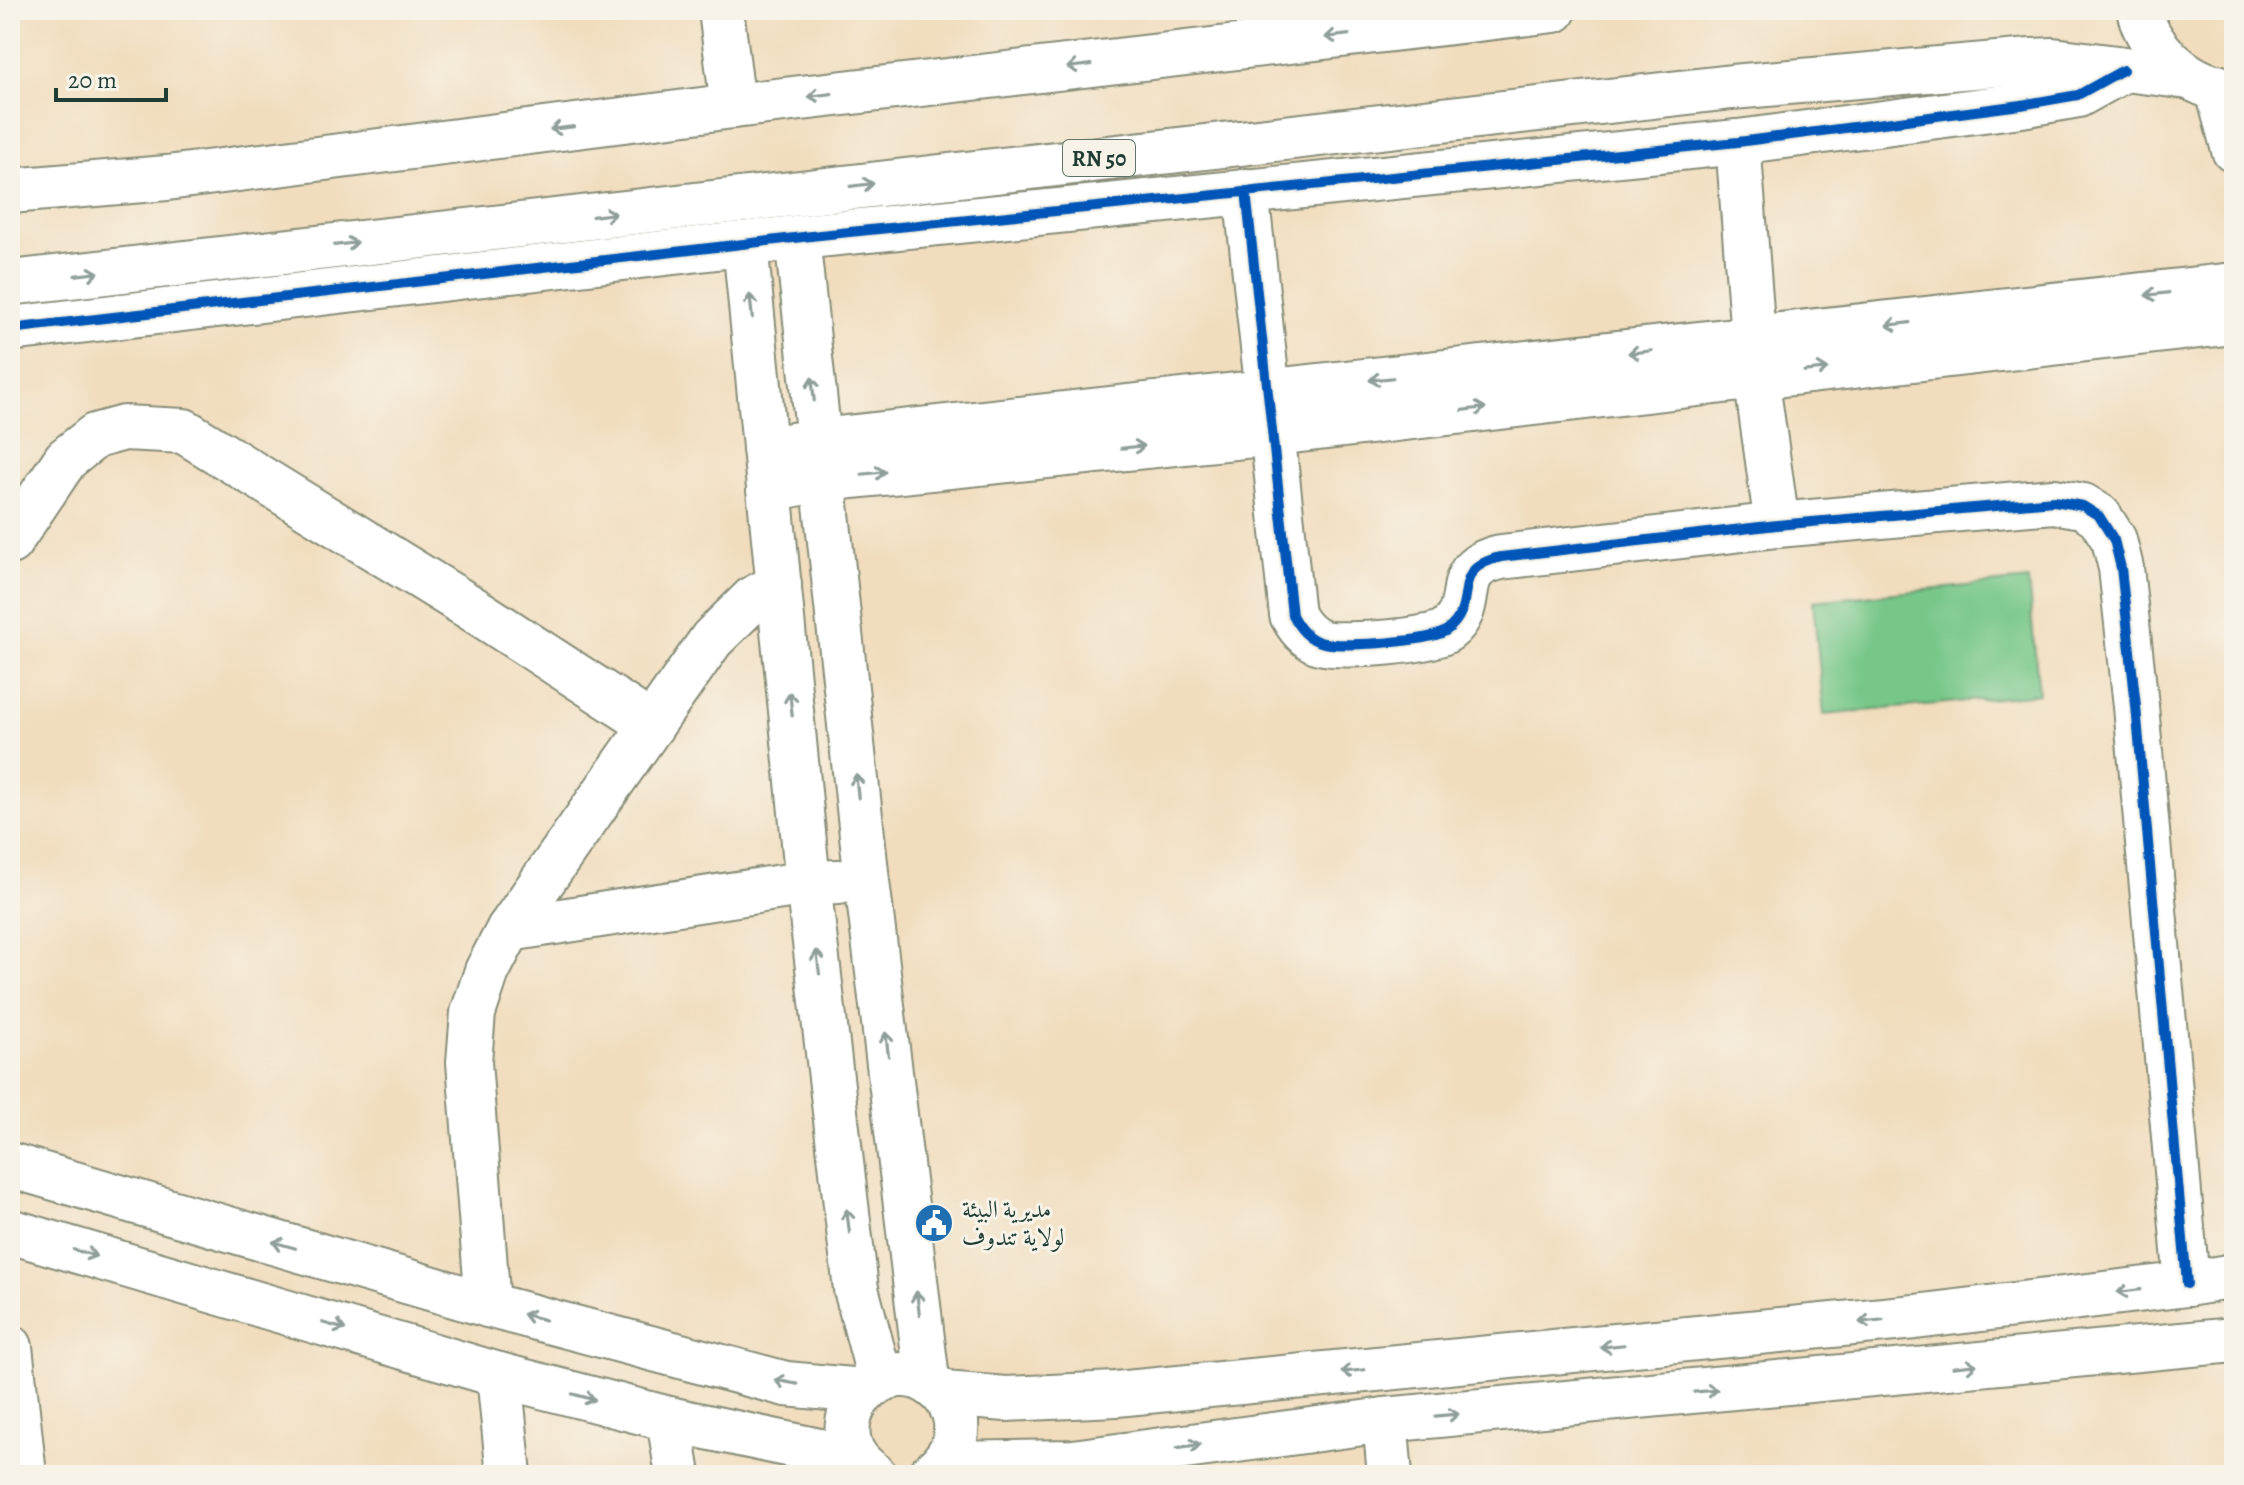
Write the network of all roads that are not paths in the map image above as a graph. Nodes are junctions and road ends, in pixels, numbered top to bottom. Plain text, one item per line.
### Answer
1 (721, 10) edge
2 (1554, 10) edge
3 (2139, 10) edge
4 (2123, 70) junction
5 (2213, 85) edge
6 (733, 106) junction
7 (1738, 142) junction
8 (2234, 150) edge
9 (10, 191) edge
10 (1246, 191) junction
11 (797, 238) junction
12 (745, 244) junction
13 (10, 283) edge
14 (2234, 285) edge
15 (2234, 322) edge
16 (10, 329) edge
17 (1755, 358) junction
18 (1271, 412) junction
19 (821, 460) junction
20 (767, 469) junction
21 (1777, 525) junction
22 (10, 542) edge
23 (779, 585) junction
24 (652, 725) junction
25 (867, 881) junction
26 (808, 883) junction
27 (509, 929) junction
28 (10, 1165) edge
29 (10, 1231) edge
30 (2234, 1276) edge
31 (2187, 1284) junction
32 (488, 1305) junction
33 (2234, 1340) edge
34 (10, 1347) edge
35 (499, 1375) junction
36 (872, 1385) junction
37 (936, 1387) junction
38 (669, 1419) junction
39 (1385, 1420) junction
40 (865, 1467) edge
41 (937, 1469) edge
42 (24, 1475) edge
43 (509, 1475) edge
44 (678, 1475) edge
45 (1390, 1475) edge

1 - 6 street
2 -> 6 street
3 - 5 street
4 - 5 street, RN 50
4 - 7 street
13 -> 4 street, RN 50
5 - 8 street
6 -> 9 street
7 - 10 street
7 - 17 street
10 - 11 street
10 - 18 street
11 - 12 street
19 -> 11 street
12 - 16 street
20 -> 12 street
14 -> 17 street
17 -> 15 street
17 - 18 street
17 - 21 street
18 - 19 street
18 - 21 street
19 - 20 street
25 -> 19 street
20 - 23 street
21 - 31 street
22 - 24 street
23 - 24 street
26 -> 23 street
24 - 27 street
25 - 26 street
37 -> 25 street
26 - 27 street
36 -> 26 street
27 - 32 street
32 -> 28 street
29 -> 35 street
30 - 31 street
31 -> 37 street
36 -> 32 street
39 -> 33 street
34 - 42 street
35 -> 38 street
35 - 43 street
36 - 37 street
36 - 40 street
37 - 41 street
38 - 40 street
38 - 44 street
41 -> 39 street
39 - 45 street

